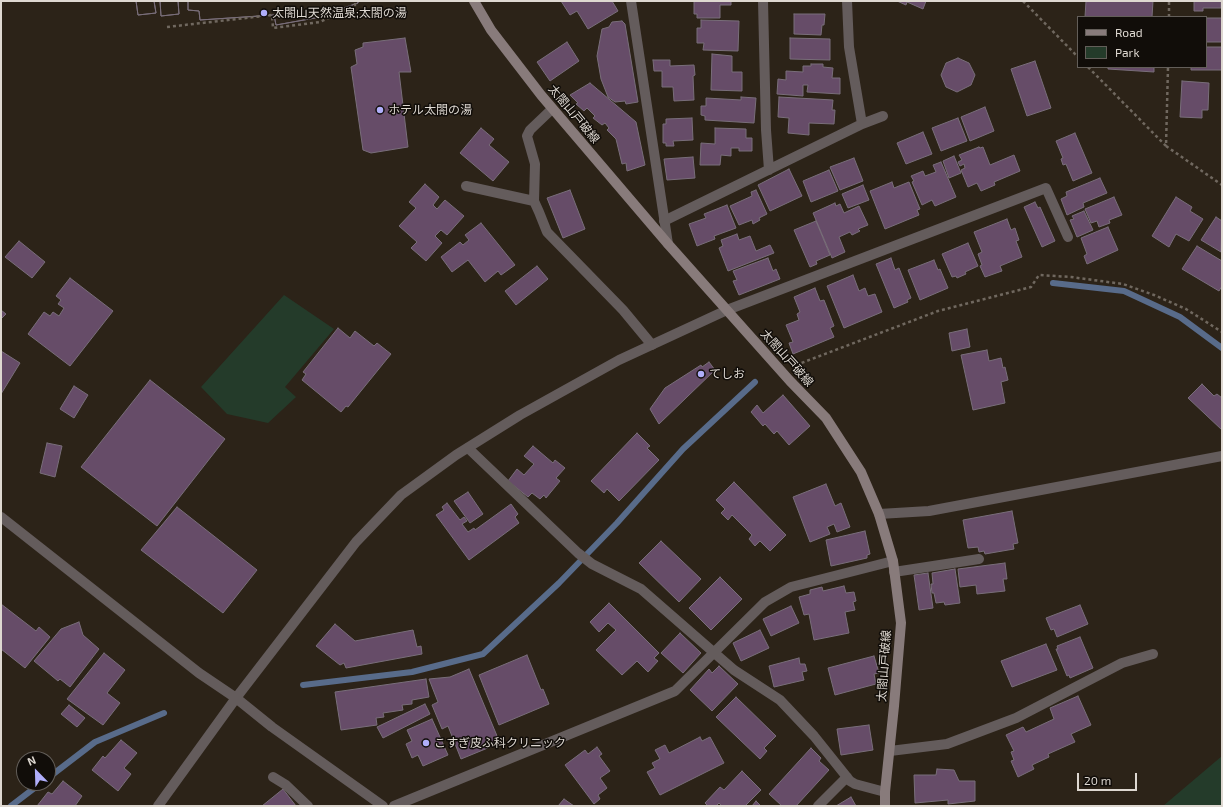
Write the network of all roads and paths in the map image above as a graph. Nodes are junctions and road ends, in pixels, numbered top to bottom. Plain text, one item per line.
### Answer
1 (355, 1) edge
2 (474, 1) edge
3 (631, 1) edge
4 (763, 1) edge
5 (847, 1) edge
6 (1023, 1) edge
7 (1169, 1) edge
8 (1169, 16) edge
9 (166, 27) dead end
10 (1077, 56) edge
11 (1089, 68) edge
12 (1168, 68) edge
13 (552, 109) junction
14 (883, 116) dead end
15 (862, 124) junction
16 (1166, 146) junction
17 (769, 170) junction
18 (1222, 185) edge
19 (466, 186) dead end
20 (534, 201) junction
21 (664, 221) junction
22 (1068, 237) dead end
23 (668, 244) junction
24 (727, 310) junction
25 (1222, 332) edge
26 (652, 345) junction
27 (781, 371) junction
28 (468, 448) junction
29 (1222, 456) edge
30 (878, 514) junction
31 (2, 519) edge
32 (979, 559) dead end
33 (893, 561) junction
34 (894, 572) junction
35 (714, 652) junction
36 (1153, 654) dead end
37 (236, 698) junction
38 (890, 751) junction
39 (273, 777) dead end
40 (847, 777) junction
41 (885, 792) junction
42 (158, 806) edge
43 (308, 806) edge
44 (383, 806) edge
45 (394, 806) edge
46 (818, 806) edge
47 (885, 806) edge

1 - 9 path
2 - 13 main road, 太閤山戸破線
3 - 21 street
4 - 17 street
5 - 15 street
6 - 10 path
7 - 8 path
11 - 16 path
12 - 16 path
13 - 20 street
13 - 23 main road, 太閤山戸破線
14 - 15 street
15 - 17 street
16 - 18 path
17 - 21 street
19 - 20 street
20 - 26 street
21 - 23 street
22 - 24 street
23 - 24 main road, 太閤山戸破線
24 - 26 street
24 - 27 main road, 太閤山戸破線
25 - 27 path
26 - 28 street
27 - 30 main road, 太閤山戸破線
28 - 35 street
28 - 37 street
29 - 30 street
30 - 33 main road, 太閤山戸破線
31 - 37 street
32 - 34 street
33 - 34 main road, 太閤山戸破線
33 - 35 street
34 - 38 main road, 太閤山戸破線
35 - 40 street
35 - 45 street
36 - 38 street
37 - 42 street
37 - 44 street
38 - 41 main road, 太閤山戸破線
39 - 43 street
40 - 41 street
40 - 46 street
41 - 47 main road, 太閤山戸破線

